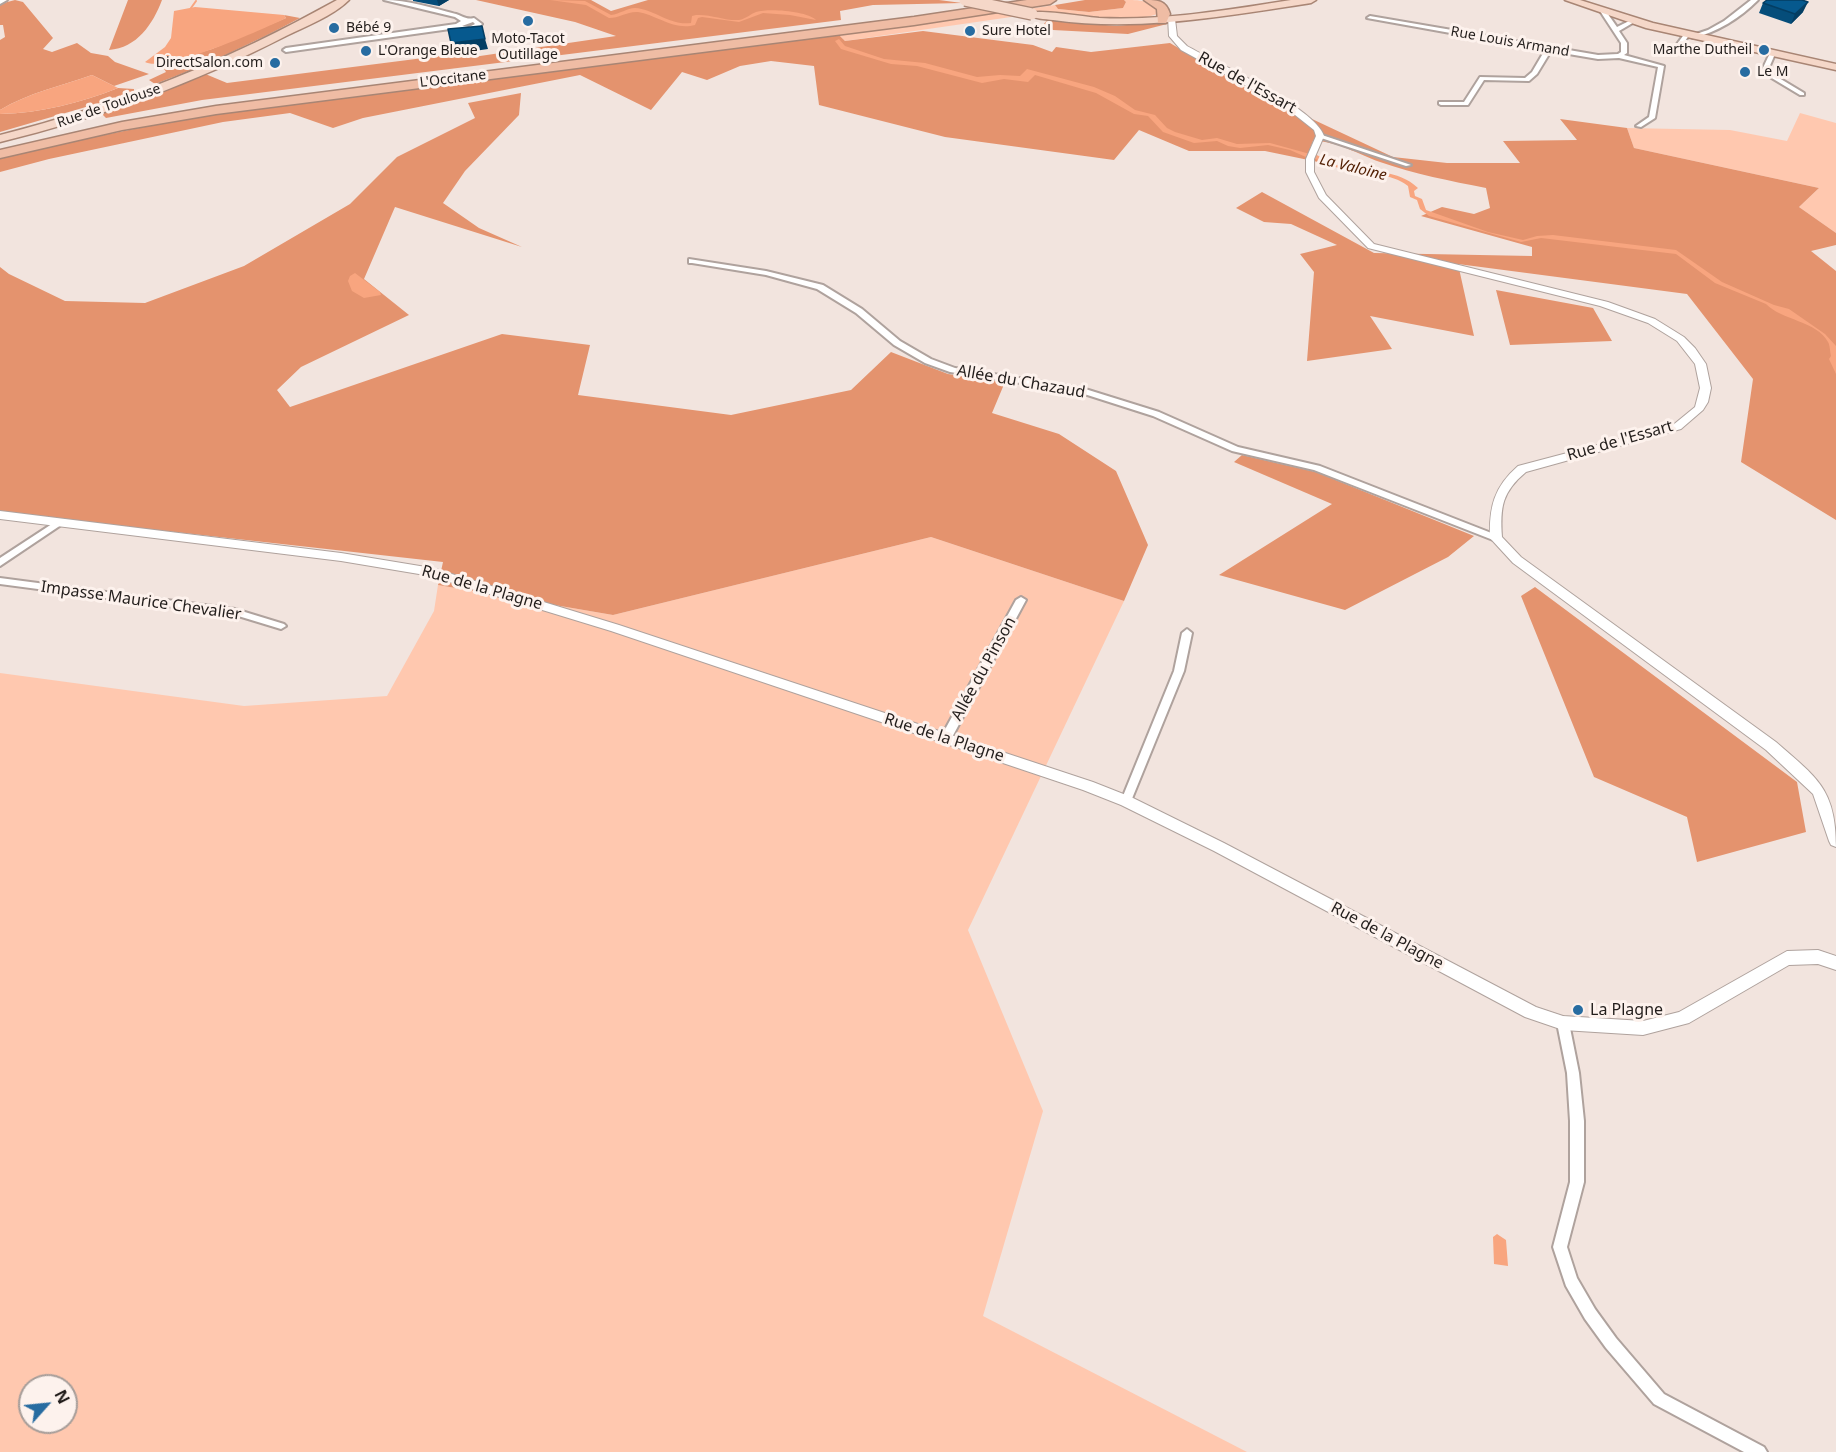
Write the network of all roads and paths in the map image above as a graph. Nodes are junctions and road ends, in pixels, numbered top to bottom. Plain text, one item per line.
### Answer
1 (335, 0) edge
2 (344, 0) edge
3 (387, 0) edge
4 (964, 0) edge
5 (1020, 0) edge
6 (1048, 0) edge
7 (1064, 0) edge
8 (1150, 0) edge
9 (1164, 0) edge
10 (1311, 0) edge
11 (1570, 0) edge
12 (1755, 0) edge
13 (1603, 11) junction
14 (1370, 18) dead end
15 (1171, 19) junction
16 (1627, 19) junction
17 (466, 21) junction
18 (1611, 22) junction
19 (458, 26) junction
20 (1616, 30) junction
21 (1690, 35) junction
22 (1678, 47) dead end
23 (286, 50) dead end
24 (1548, 50) junction
25 (1772, 54) junction
26 (1619, 56) junction
27 (1836, 68) edge
28 (1802, 94) dead end
29 (1441, 103) dead end
30 (1639, 126) dead end
31 (1320, 136) junction
32 (1, 139) edge
33 (0, 154) edge
34 (1408, 165) dead end
35 (692, 261) dead end
36 (0, 515) edge
37 (58, 523) junction
38 (1496, 538) junction
39 (0, 563) edge
40 (0, 581) edge
41 (1021, 600) dead end
42 (281, 626) dead end
43 (1187, 633) dead end
44 (946, 738) junction
45 (1125, 801) junction
46 (1836, 841) edge
47 (1836, 963) edge
48 (1563, 1023) junction
49 (1759, 1452) edge

1 - 32 main road, Rue de Toulouse
2 - 32 main road, Rue de Toulouse
3 - 17 street
4 - 15 main road, bridge
5 - 32 highway, L'Occitane
6 - 7 highway, L'Occitane
6 - 33 highway, L'Occitane
8 - 15 highway
9 - 15 highway
10 - 15 main road
11 - 13 main road
12 - 21 street
13 - 16 main road
13 - 18 street
14 - 24 street, Rue Louis Armand
15 - 31 street, Rue de l'Essart
16 - 18 street
16 - 20 street
16 - 21 main road
17 - 19 street
17 - 19 street
18 - 20 street
19 - 23 street
20 - 26 street
21 - 22 street
21 - 25 main road
24 - 26 street, Rue Louis Armand
24 - 29 street
25 - 27 main road
25 - 28 street
26 - 30 street, Rue Louis Armand
31 - 34 street
31 - 38 street, Rue de l'Essart
35 - 38 street, Allée du Chazaud
36 - 37 street, Rue de la Plagne
37 - 39 street
37 - 44 street, Rue de la Plagne
38 - 46 street
40 - 42 street, Impasse Maurice Chevalier
41 - 44 street, Allée du Pinson
43 - 45 street
44 - 45 street, Rue de la Plagne
45 - 48 street, Rue de la Plagne
47 - 48 street, Rue de la Plagne
48 - 49 street

